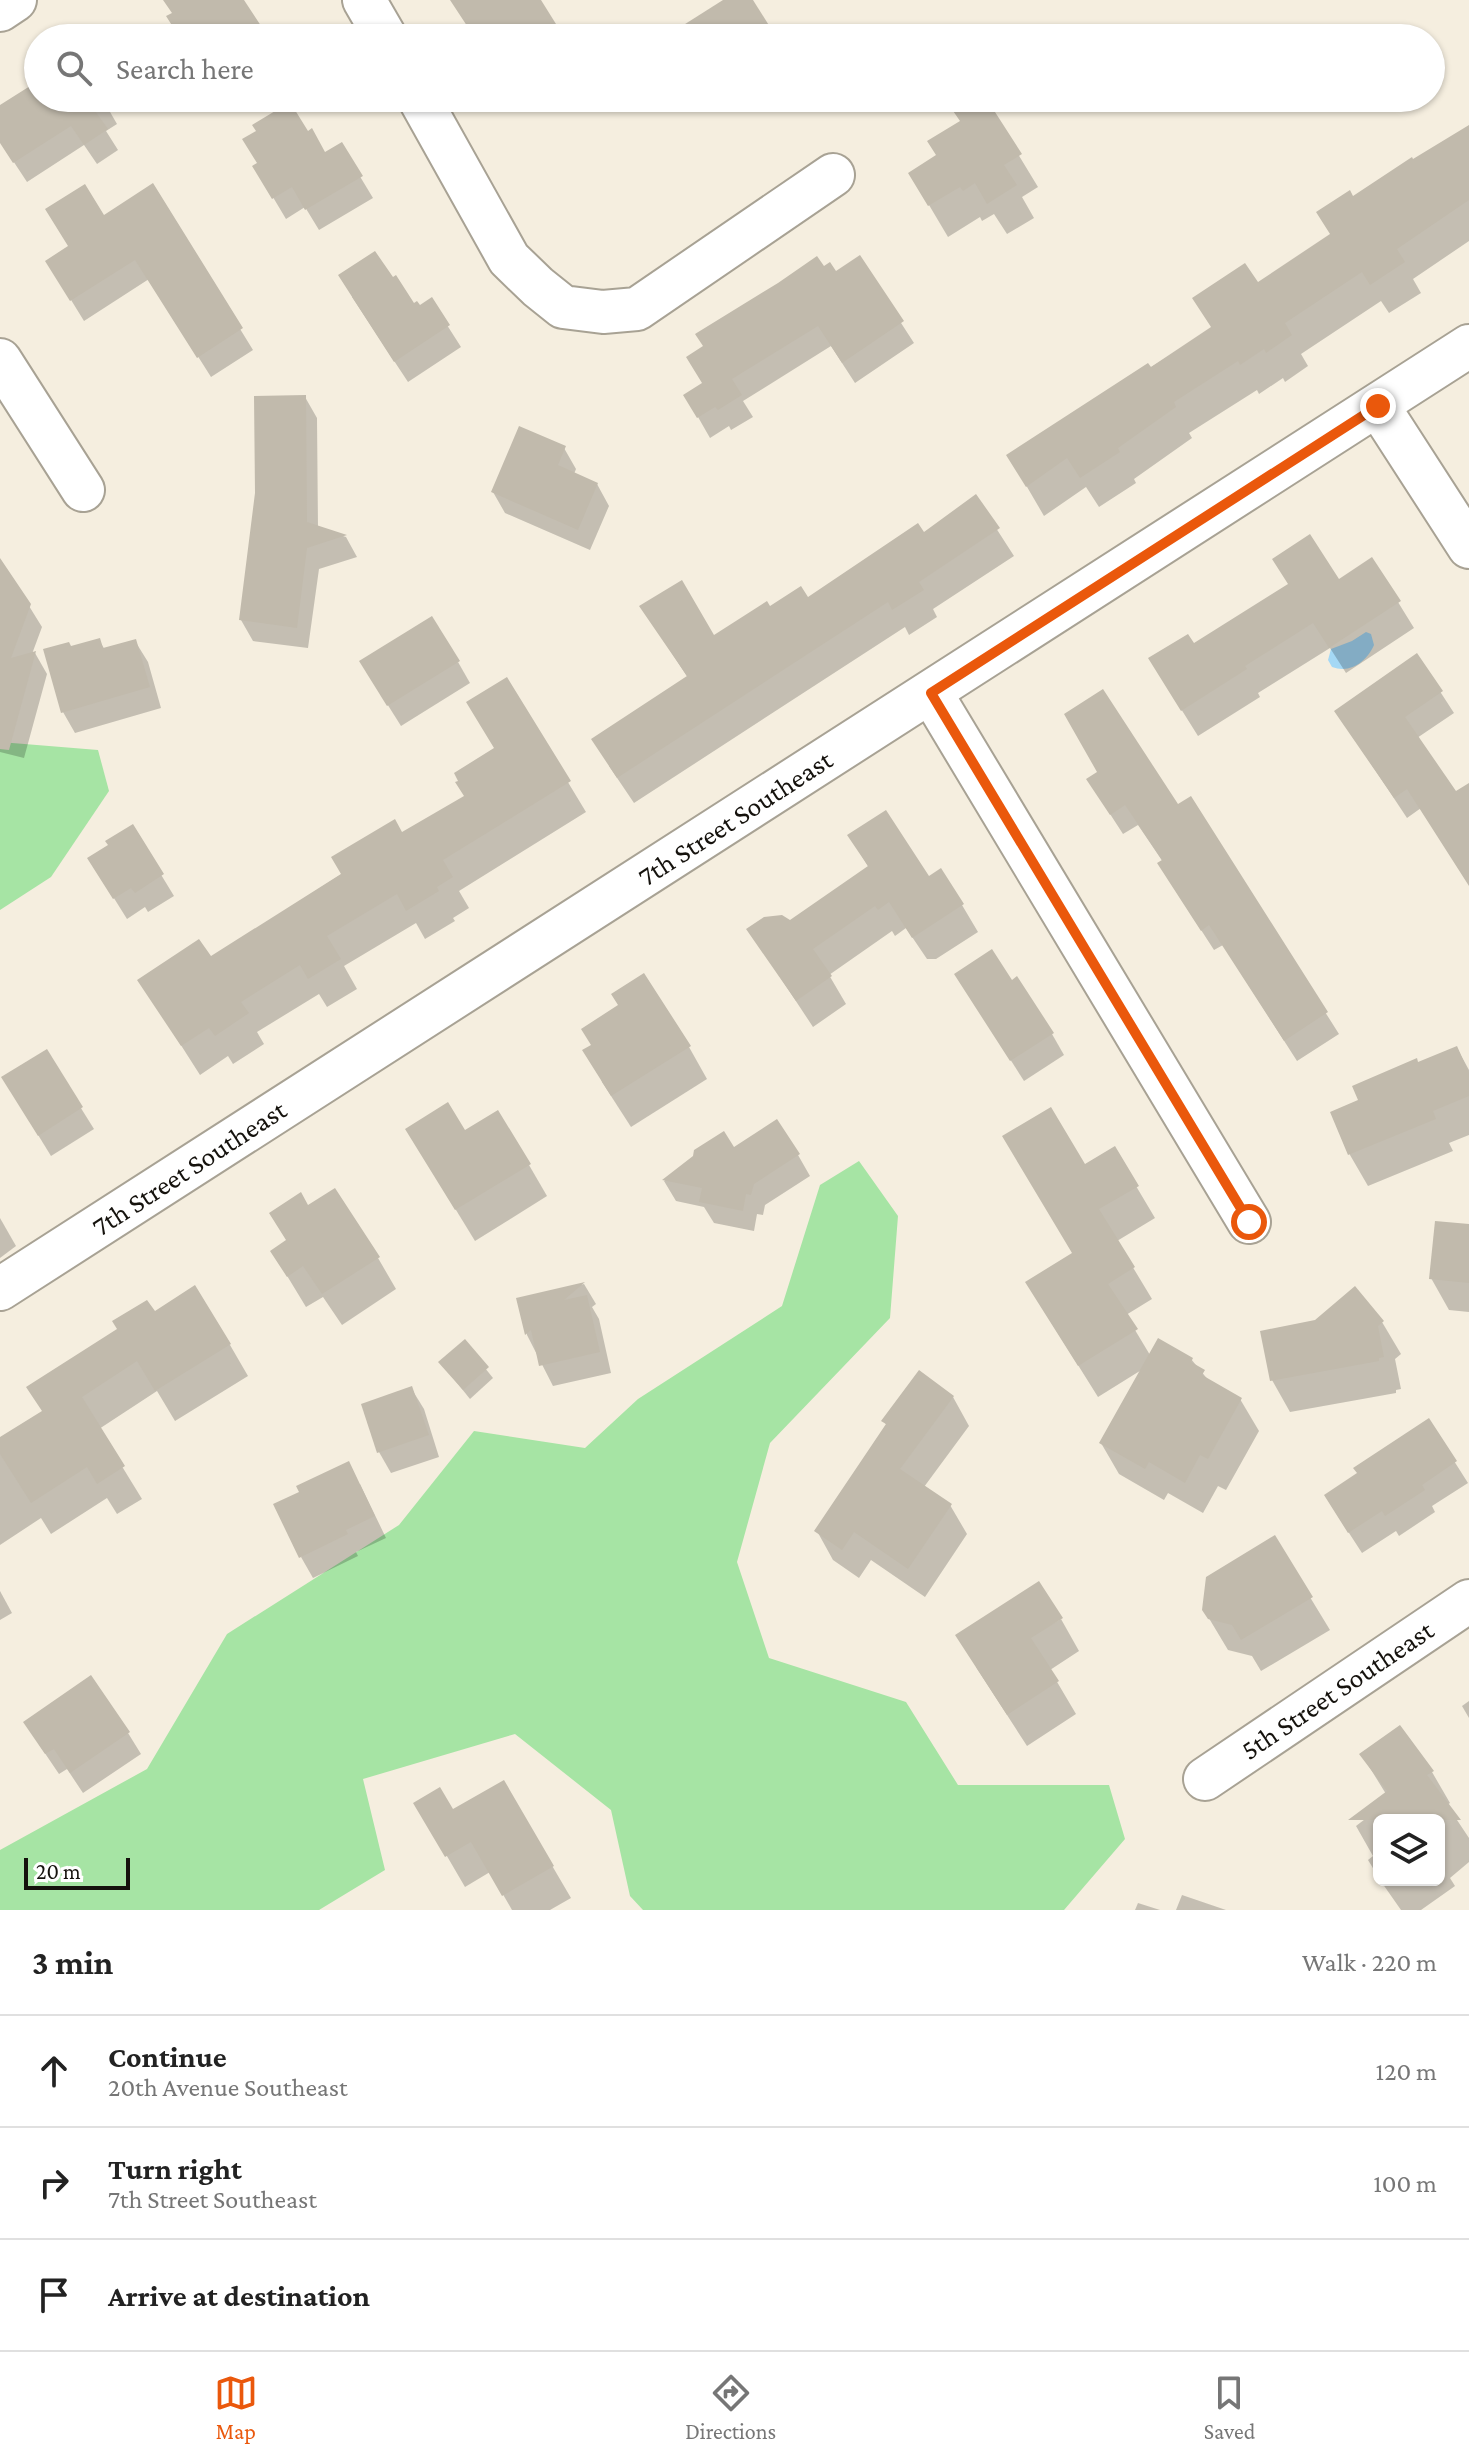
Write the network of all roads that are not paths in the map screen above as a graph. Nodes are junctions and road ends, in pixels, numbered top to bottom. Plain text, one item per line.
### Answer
1 (15, 0) edge
2 (364, 0) edge
3 (0, 10) edge
4 (378, 24) edge
5 (427, 112) edge
6 (833, 175) dead end
7 (1469, 346) edge
8 (0, 360) edge
9 (1378, 406) junction
10 (83, 490) dead end
11 (1469, 547) edge
12 (931, 693) junction
13 (1249, 1222) dead end
14 (0, 1289) edge
15 (1469, 1601) edge
16 (1205, 1779) dead end

1 - 3 street
2 - 4 street
5 - 6 street
7 - 9 street, 7th Street Southeast
8 - 10 street
9 - 11 street
9 - 12 street, 7th Street Southeast
12 - 13 street
12 - 14 street, 7th Street Southeast
15 - 16 street, 5th Street Southeast

